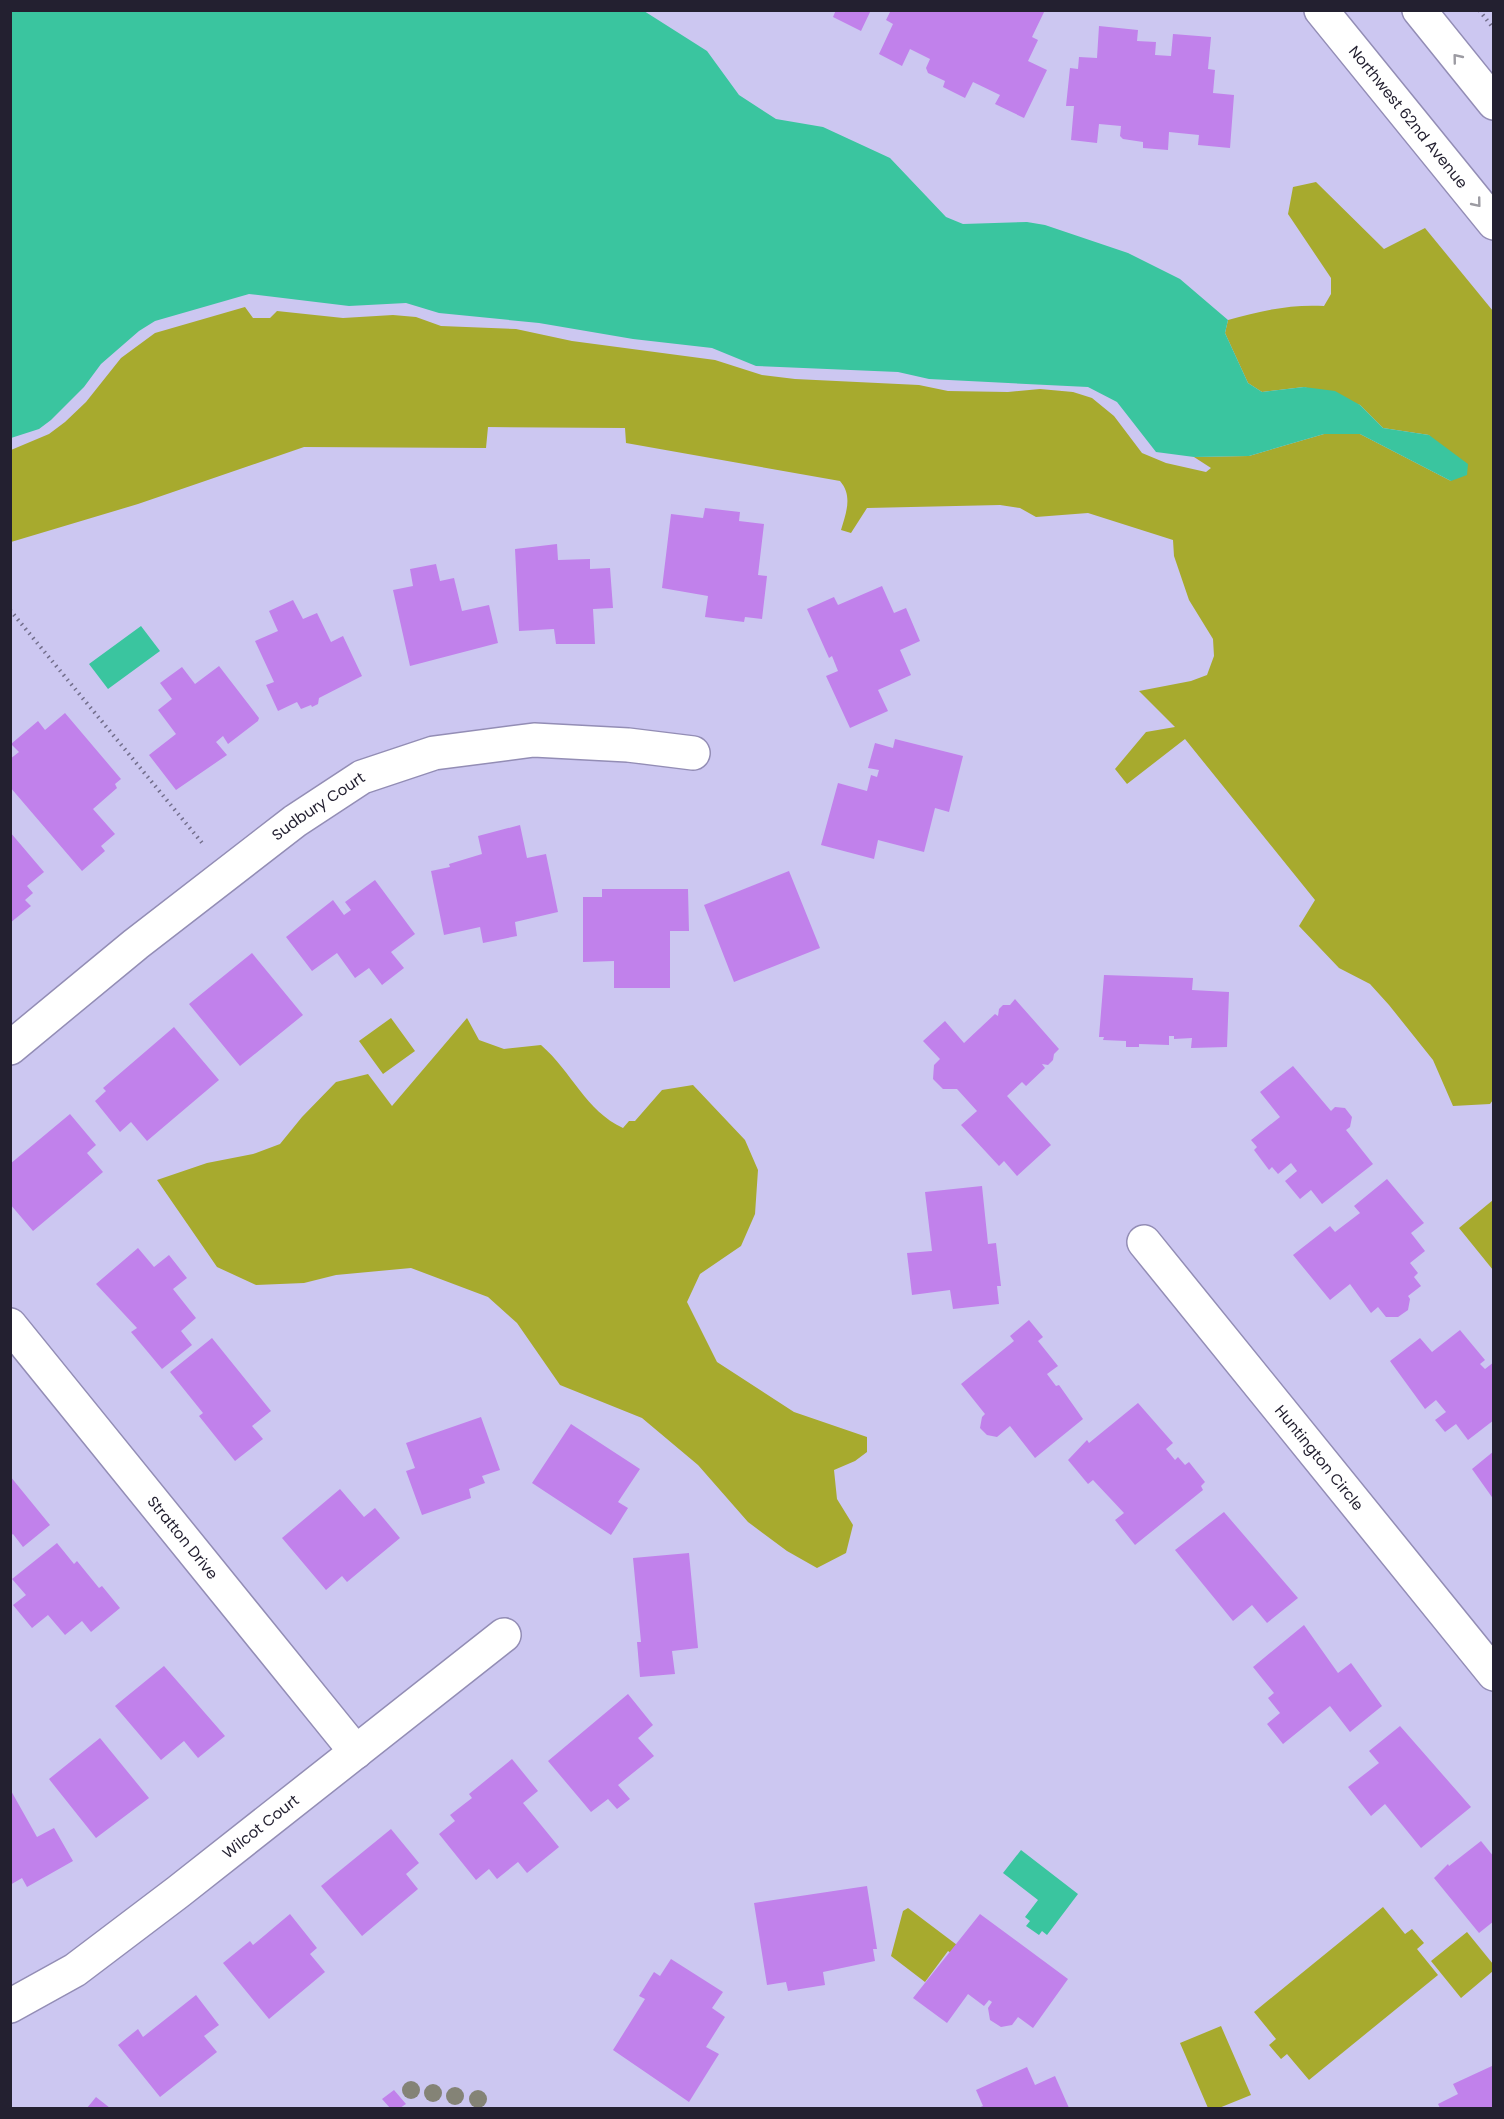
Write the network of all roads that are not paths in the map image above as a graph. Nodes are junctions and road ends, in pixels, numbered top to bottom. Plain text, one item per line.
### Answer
1 (1321, 10) edge
2 (1419, 10) edge
3 (1494, 103) edge
4 (1494, 223) edge
5 (693, 753) dead end
6 (10, 1048) edge
7 (1144, 1242) dead end
8 (10, 1324) edge
9 (504, 1635) dead end
10 (1494, 1674) edge
11 (356, 1752) junction
12 (10, 2006) edge

1 -> 4 street, Northwest 62nd Avenue
3 -> 2 street
5 - 6 street, Sudbury Court
7 - 10 street, Huntington Circle
8 - 11 street, Stratton Drive
9 - 11 street, Wilcot Court
11 - 12 street, Wilcot Court

